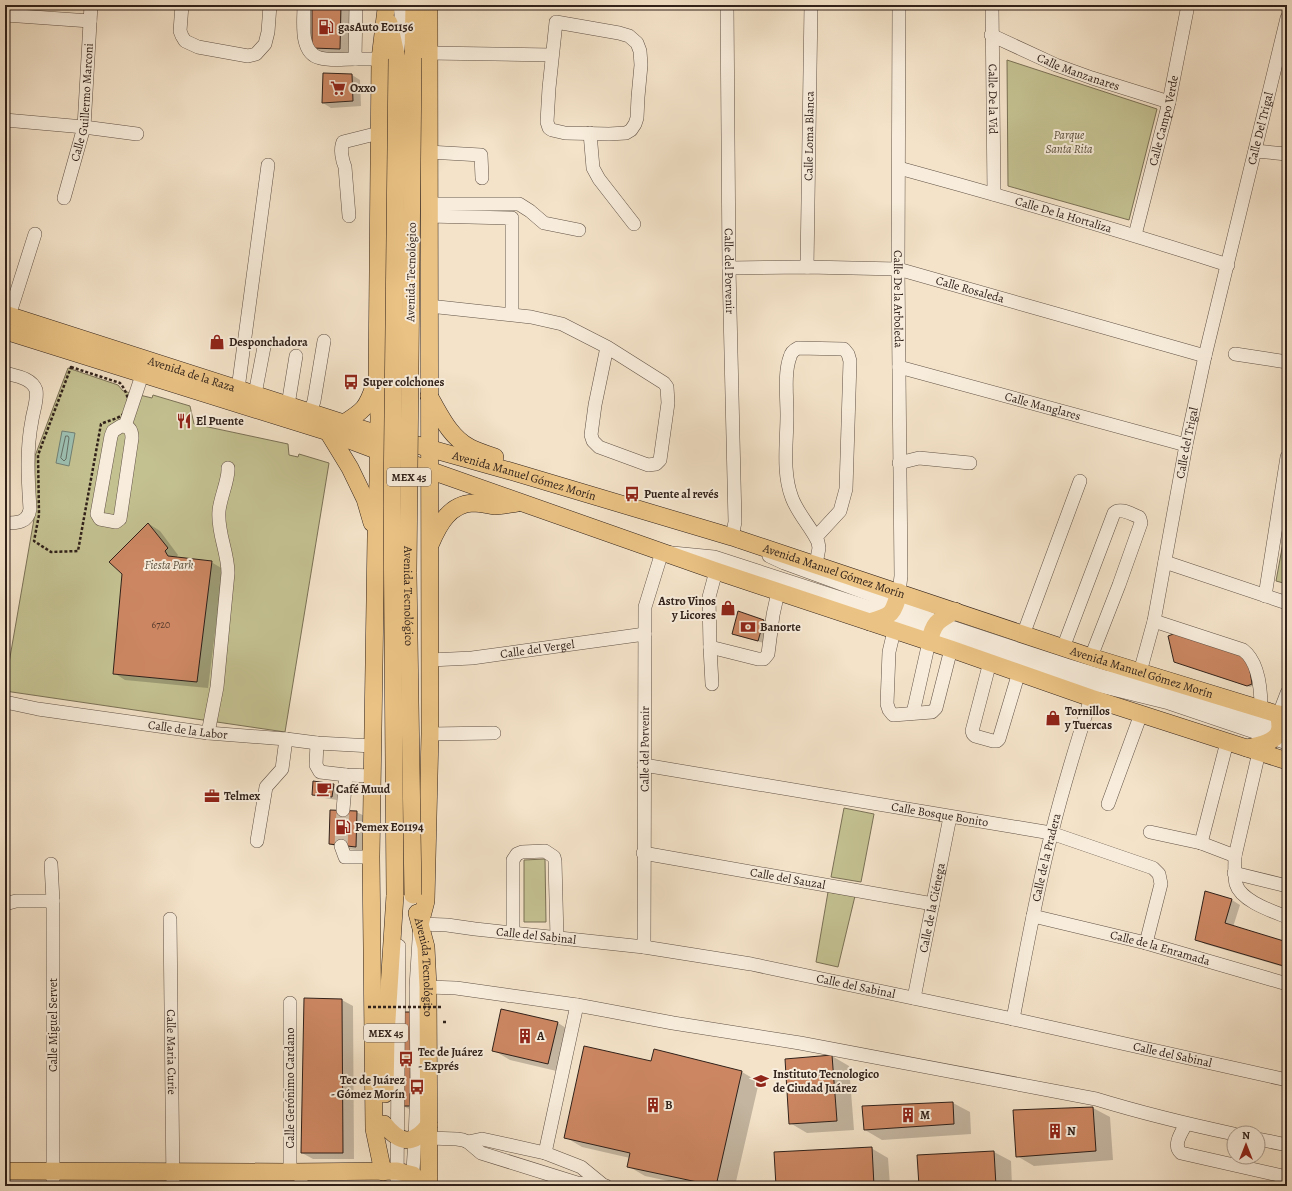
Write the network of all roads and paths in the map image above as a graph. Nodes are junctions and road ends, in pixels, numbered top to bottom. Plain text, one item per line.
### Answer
1 (91, 5) edge
2 (182, 5) edge
3 (270, 5) edge
4 (304, 5) edge
5 (356, 5) edge
6 (409, 5) edge
7 (414, 5) edge
8 (429, 5) edge
9 (727, 5) edge
10 (811, 5) edge
11 (899, 5) edge
12 (992, 5) edge
13 (1188, 5) edge
14 (391, 6) edge
15 (5, 15) edge
16 (1287, 18) edge
17 (90, 21) junction
18 (991, 34) junction
19 (429, 52) junction
20 (552, 55) junction
21 (355, 59) junction
22 (380, 59) junction
23 (405, 59) junction
24 (1169, 102) junction
25 (5, 120) edge
26 (84, 127) junction
27 (137, 134) dead end
28 (590, 134) junction
29 (380, 135) junction
30 (1255, 151) junction
31 (428, 152) junction
32 (1287, 154) edge
33 (268, 165) dead end
34 (899, 168) junction
35 (482, 178) dead end
36 (994, 194) junction
37 (64, 198) dead end
38 (428, 210) junction
39 (1240, 215) joint
40 (349, 216) dead end
41 (634, 224) dead end
42 (579, 230) dead end
43 (35, 234) dead end
44 (1135, 235) junction
45 (1228, 265) junction
46 (807, 267) junction
47 (729, 268) junction
48 (898, 269) junction
49 (429, 306) junction
50 (512, 314) junction
51 (6, 320) edge
52 (324, 341) dead end
53 (264, 347) dead end
54 (607, 347) junction
55 (1235, 354) dead end
56 (296, 356) dead end
57 (1205, 356) junction
58 (1287, 362) edge
59 (71, 367) joint
60 (144, 367) junction
61 (899, 367) junction
62 (5, 373) edge
63 (377, 378) junction
64 (255, 394) junction
65 (236, 396) junction
66 (428, 396) junction
67 (288, 405) junction
68 (310, 413) junction
69 (379, 418) junction
70 (429, 420) junction
71 (344, 423) junction
72 (125, 426) junction
73 (328, 432) junction
74 (378, 443) junction
75 (1186, 445) junction
76 (429, 449) junction
77 (1287, 457) edge
78 (899, 463) junction
79 (970, 463) dead end
80 (228, 468) dead end
81 (510, 471) junction
82 (429, 478) junction
83 (378, 480) junction
84 (1080, 482) dead end
85 (521, 502) junction
86 (5, 523) edge
87 (376, 537) junction
88 (732, 537) junction
89 (816, 537) junction
90 (430, 547) junction
91 (662, 552) junction
92 (1165, 562) junction
93 (816, 564) junction
94 (716, 571) junction
95 (778, 592) junction
96 (1265, 596) junction
97 (895, 603) junction
98 (1287, 603) edge
99 (955, 611) junction
100 (1154, 621) junction
101 (870, 622) junction
102 (894, 631) junction
103 (933, 632) junction
104 (644, 634) junction
105 (1023, 635) junction
106 (710, 646) junction
107 (1064, 648) junction
108 (951, 649) junction
109 (1091, 657) junction
110 (430, 660) junction
111 (990, 662) junction
112 (1019, 672) junction
113 (1140, 672) junction
114 (712, 684) dead end
115 (1287, 693) edge
116 (1091, 698) junction
117 (5, 702) edge
118 (1261, 708) junction
119 (913, 713) junction
120 (1141, 714) junction
121 (1282, 728) edge
122 (208, 733) junction
123 (494, 733) dead end
124 (430, 734) junction
125 (286, 739) junction
126 (1227, 742) junction
127 (317, 743) junction
128 (372, 746) junction
129 (1252, 750) junction
130 (1287, 761) edge
131 (644, 765) junction
132 (346, 775) junction
133 (372, 776) junction
134 (1108, 804) dead end
135 (343, 810) tunnel mouth
136 (950, 817) junction
137 (1150, 832) dead end
138 (1051, 833) junction
139 (257, 842) dead end
140 (1201, 843) junction
141 (341, 846) dead end
142 (643, 853) junction
143 (1235, 856) junction
144 (371, 857) junction
145 (51, 864) dead end
146 (1234, 873) junction
147 (1287, 886) edge
148 (395, 895) junction
149 (53, 901) junction
150 (5, 904) edge
151 (932, 904) junction
152 (1033, 916) junction
153 (1287, 917) edge
154 (170, 919) dead end
155 (420, 924) junction
156 (513, 933) junction
157 (557, 938) junction
158 (1146, 943) junction
159 (644, 948) junction
160 (1287, 984) edge
161 (428, 987) junction
162 (914, 998) junction
163 (290, 1003) dead end
164 (577, 1005) junction
165 (368, 1007) dead end
166 (442, 1007) dead end
167 (1013, 1019) junction
168 (443, 1022) dead end
169 (448, 1022) dead end
170 (1287, 1080) edge
171 (384, 1124) junction
172 (1186, 1124) junction
173 (1226, 1132) edge
174 (424, 1134) junction
175 (397, 1137) junction
176 (1266, 1141) edge
177 (468, 1142) junction
178 (1287, 1145) edge
179 (545, 1153) junction
180 (5, 1171) edge
181 (297, 1177) edge
182 (1287, 1177) edge
183 (53, 1178) edge
184 (173, 1179) edge
185 (401, 1180) edge
186 (429, 1186) edge
187 (604, 1186) edge

1 - 17 street, Calle Guillermo Marconi
2 - 3 street
4 - 21 street
5 - 21 street
6 - 23 street
7 - 23 main road, Avenida Tecnológico / MEX 45
8 - 19 main road
9 - 47 street, Calle del Porvenir
10 - 46 street, Calle Loma Blanca
11 - 34 street, Calle De la Arboleda
12 - 18 street, Calle De la Vid
13 - 24 street, Calle Campo Verde
14 - 22 main road
14 - 23 main road, Avenida Tecnológico / MEX 45
15 - 17 street
16 - 30 street, Calle Del Trigal
17 - 26 street, Calle Guillermo Marconi
18 - 24 street, Calle Manzanares
18 - 36 street, Calle De la Vid
19 - 20 street
19 - 31 main road
20 - 28 street
20 - 28 street
21 - 22 street
22 - 29 main road
23 - 148 main road, Avenida Tecnológico / MEX 45, bridge
23 - 155 main road, Avenida Tecnológico / MEX 45, bridge
24 - 44 street, Calle Campo Verde
25 - 26 street
26 - 27 street
26 - 37 street, Calle Guillermo Marconi
28 - 41 street
29 - 40 street
29 - 63 main road
30 - 32 street
30 - 39 street, Calle Del Trigal
31 - 35 street
31 - 38 main road
33 - 65 street
34 - 36 street, Calle De la Hortaliza
34 - 48 street, Calle De la Arboleda
36 - 44 street, Calle De la Hortaliza
38 - 42 street
38 - 49 main road
38 - 50 street
39 - 45 street, Calle del Trigal
43 - 51 street
44 - 45 street, Calle De la Hortaliza
45 - 57 street, Calle del Trigal
46 - 47 street, Calle Rosaleda
46 - 48 street, Calle Rosaleda
47 - 88 street, Calle del Porvenir
48 - 57 street, Calle Rosaleda
48 - 61 street, Calle De la Arboleda
49 - 50 street
49 - 66 main road
50 - 54 street
51 - 60 main road, Avenida de la Raza
52 - 68 street
53 - 64 street
54 - 54 street
55 - 58 street
56 - 67 street
57 - 75 street, Calle del Trigal
59 - 59 path
60 - 65 main road, Avenida de la Raza
60 - 72 street
61 - 75 street, Calle Manglares
61 - 78 street, Calle De la Arboleda
62 - 86 street
63 - 69 main road
63 - 71 main road
64 - 65 main road, Avenida de la Raza
64 - 67 main road, Avenida de la Raza
65 - 73 main road, Avenida de la Raza
66 - 70 main road
66 - 81 main road
67 - 68 main road, Avenida de la Raza
68 - 71 main road, Avenida de la Raza
69 - 70 main road
69 - 74 main road
70 - 76 main road
71 - 74 main road, Avenida de la Raza
72 - 72 street
73 - 74 main road, Avenida de la Raza
73 - 87 main road
74 - 76 main road, Avenida Manuel Gómez Morín
74 - 82 main road
74 - 83 main road
75 - 92 street, Calle del Trigal
76 - 81 main road, Avenida Manuel Gómez Morín
76 - 82 main road
77 - 96 street
78 - 79 street
78 - 97 street, Calle De la Arboleda
80 - 122 street
81 - 88 main road, Avenida Manuel Gómez Morín
82 - 83 main road
82 - 85 main road, Avenida Manuel Gómez Morín
82 - 90 main road
83 - 87 main road
84 - 105 street
85 - 90 main road
85 - 91 main road, Avenida Manuel Gómez Morín
87 - 128 main road
88 - 93 main road, Avenida Manuel Gómez Morín
88 - 97 street
89 - 89 street
89 - 93 street
90 - 110 main road
91 - 94 main road, Avenida Manuel Gómez Morín
91 - 97 street
91 - 104 street, Calle del Porvenir
92 - 96 street
92 - 100 street, Calle del Trigal
93 - 97 main road, Avenida Manuel Gómez Morín
94 - 95 main road, Avenida Manuel Gómez Morín
94 - 106 street
95 - 101 main road, Avenida Manuel Gómez Morín
95 - 106 street
96 - 98 street
97 - 99 main road, Avenida Manuel Gómez Morín
97 - 101 main road
97 - 103 street
99 - 103 main road
99 - 105 main road, Avenida Manuel Gómez Morín
100 - 113 street, Calle del Trigal
100 - 118 street
101 - 102 main road, Avenida Manuel Gómez Morín
102 - 103 main road, Avenida Manuel Gómez Morín
102 - 119 street
103 - 108 main road, Avenida Manuel Gómez Morín
103 - 119 street
103 - 121 street
104 - 110 street, Calle del Vergel
104 - 131 street, Calle del Porvenir
105 - 107 main road, Avenida Manuel Gómez Morín
106 - 114 street
107 - 109 main road, Avenida Manuel Gómez Morín
107 - 109 street
108 - 111 main road, Avenida Manuel Gómez Morín
108 - 119 street
109 - 113 main road, Avenida Manuel Gómez Morín
110 - 124 main road
111 - 112 main road, Avenida Manuel Gómez Morín
111 - 112 street
112 - 116 main road, Avenida Manuel Gómez Morín
113 - 118 main road, Avenida Manuel Gómez Morín
115 - 121 street
116 - 120 main road, Avenida Manuel Gómez Morín
116 - 138 street, Calle de la Pradera
117 - 122 street, Calle de la Labor
118 - 121 main road, Avenida Manuel Gómez Morín
120 - 126 main road, Avenida Manuel Gómez Morín
120 - 134 street
121 - 129 main road
122 - 125 street, Calle de la Labor
123 - 124 street
124 - 155 main road
125 - 127 street, Calle de la Labor
125 - 139 street
126 - 129 main road, Avenida Manuel Gómez Morín
126 - 140 street
127 - 128 street, Calle de la Labor
127 - 132 street
128 - 133 main road
129 - 130 main road, Avenida Manuel Gómez Morín
129 - 143 street
131 - 136 street, Calle Bosque Bonito
131 - 142 street, Calle del Porvenir
132 - 133 street
132 - 135 street
133 - 144 main road
136 - 138 street, Calle Bosque Bonito
136 - 151 street, Calle de la Ciénega
137 - 140 street
138 - 152 street, Calle de la Pradera
138 - 158 street, Calle Bosque Bonito
140 - 143 street
141 - 144 street
142 - 151 street, Calle del Sauzal
142 - 159 street, Calle del Porvenir
143 - 146 street
144 - 185 main road
145 - 149 street, Calle Miguel Servet
146 - 147 street
146 - 153 street
148 - 171 main road, Avenida Tecnológico / MEX 45
148 - 175 street
149 - 150 street
149 - 183 street, Calle Miguel Servet
151 - 162 street, Calle de la Ciénega
152 - 158 street, Calle de la Enramada
152 - 167 street, Calle de la Pradera
154 - 184 street, Calle Maria Curie
155 - 156 street, Calle del Sabinal
155 - 161 main road, Avenida Tecnológico / MEX 45
155 - 174 street
156 - 157 street, Calle del Sabinal
156 - 157 street
157 - 159 street, Calle del Sabinal
158 - 160 street, Calle de la Enramada
159 - 162 street, Calle del Sabinal
161 - 164 street
161 - 174 main road, Avenida Tecnológico / MEX 45
162 - 167 street, Calle del Sabinal
163 - 181 street, Calle Gerónimo Cardano
164 - 172 street
164 - 179 street
165 - 166 path, bridge
167 - 170 street, Calle del Sabinal
168 - 169 path
171 - 175 main road
171 - 185 main road, Avenida Tecnológico / MEX 45
172 - 173 street
172 - 182 street
174 - 175 main road
174 - 177 street
174 - 185 street
174 - 186 main road, Avenida Tecnológico / MEX 45
175 - 185 street
176 - 178 street
177 - 179 street
177 - 187 street
179 - 187 street
180 - 183 main road
181 - 184 main road
181 - 185 main road
183 - 184 main road

